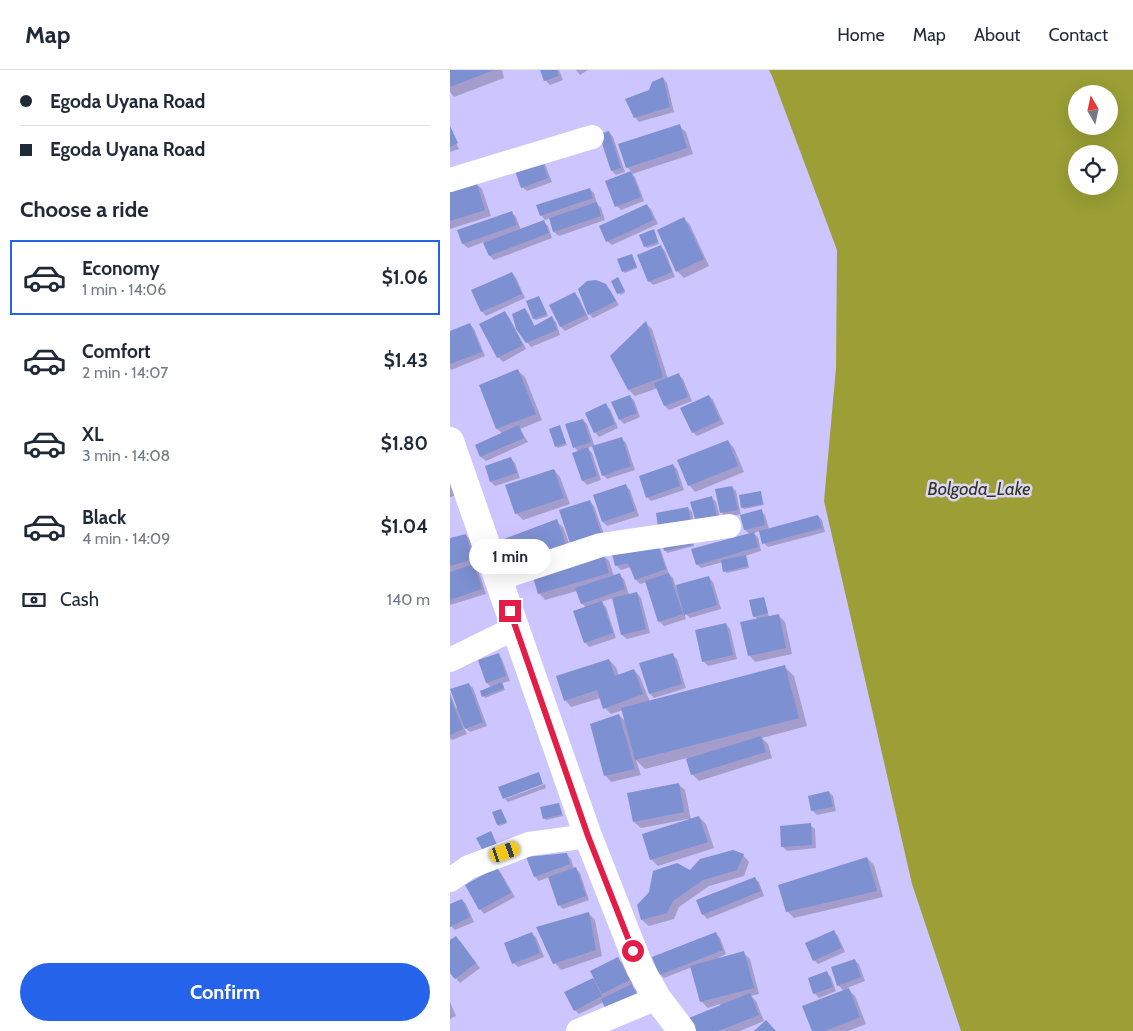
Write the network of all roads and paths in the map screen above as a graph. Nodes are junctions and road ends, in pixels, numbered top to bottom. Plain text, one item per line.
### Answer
1 (592, 137) dead end
2 (450, 180) edge
3 (450, 441) edge
4 (729, 526) dead end
5 (498, 578) junction
6 (516, 628) junction
7 (450, 660) edge
8 (588, 836) junction
9 (450, 880) edge
10 (657, 998) junction
11 (578, 1031) edge
12 (682, 1031) edge

1 - 2 street
3 - 5 main road
4 - 5 street
5 - 6 main road
6 - 7 street
6 - 8 main road
8 - 9 street
8 - 10 main road
10 - 11 street
10 - 12 main road

